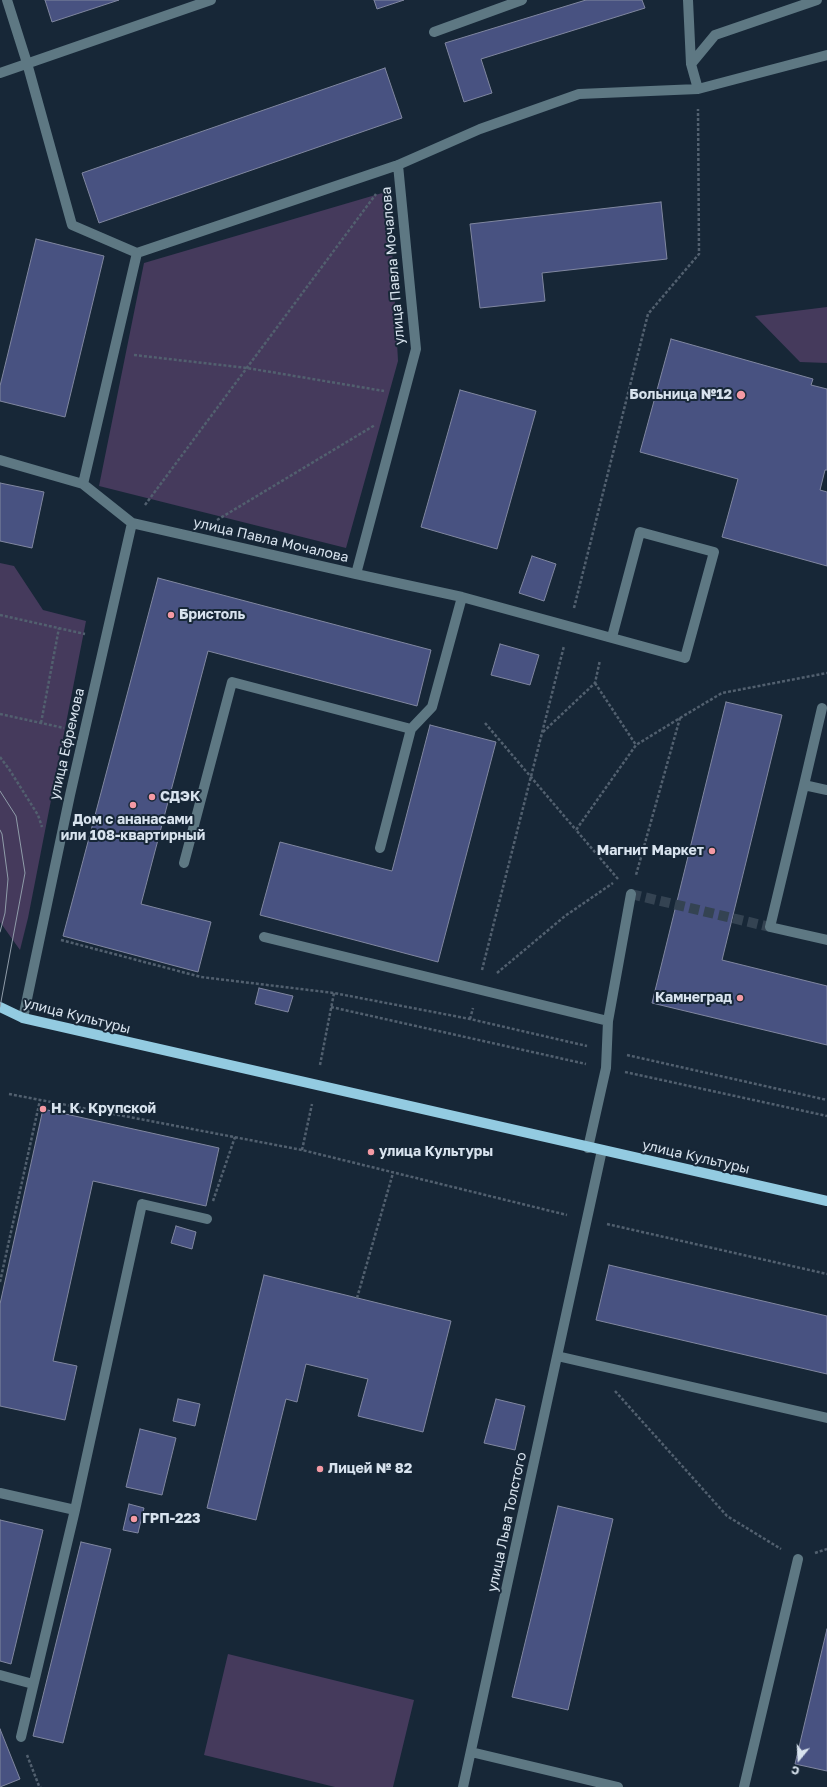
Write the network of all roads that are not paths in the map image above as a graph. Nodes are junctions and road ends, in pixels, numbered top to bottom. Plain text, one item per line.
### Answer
1 (7, 0) edge
2 (211, 0) edge
3 (522, 0) edge
4 (688, 0) edge
5 (817, 0) edge
6 (434, 32) dead end
7 (827, 55) edge
8 (27, 63) junction
9 (691, 64) junction
10 (0, 72) edge
11 (698, 89) junction
12 (398, 165) junction
13 (137, 253) junction
14 (0, 460) edge
15 (83, 484) junction
16 (132, 523) junction
17 (356, 574) junction
18 (462, 597) junction
19 (612, 637) junction
20 (822, 708) dead end
21 (411, 729) junction
22 (804, 785) junction
23 (827, 790) edge
24 (380, 848) dead end
25 (184, 863) dead end
26 (631, 894) road end
27 (264, 937) dead end
28 (827, 940) edge
29 (0, 1007) edge
30 (23, 1018) junction
31 (608, 1021) junction
32 (588, 1148) junction
33 (602, 1150) junction
34 (827, 1201) edge
35 (207, 1219) road end
36 (557, 1356) junction
37 (827, 1418) edge
38 (0, 1493) edge
39 (75, 1510) junction
40 (798, 1559) road end
41 (0, 1675) edge
42 (33, 1684) junction
43 (21, 1737) road end
44 (471, 1752) junction
45 (464, 1787) edge
46 (618, 1787) edge
47 (744, 1787) edge

1 - 8 street
2 - 8 street
3 - 6 street
4 - 9 street
5 - 9 street
7 - 11 street
8 - 10 street
8 - 13 street
9 - 11 street
11 - 12 street
12 - 13 street
12 - 17 street, улица Павла Мочалова
13 - 15 street
14 - 15 street
15 - 16 street
16 - 17 street, улица Павла Мочалова
16 - 30 street, улица Ефремова
17 - 18 street
18 - 19 street
18 - 21 street
19 - 19 street
20 - 22 street
21 - 24 street
21 - 25 street
22 - 23 street
22 - 28 street
26 - 31 street
27 - 31 street
29 - 30 main road, улица Культуры
30 - 32 main road, улица Культуры
31 - 32 street
32 - 33 main road, улица Культуры
33 - 34 main road, улица Культуры
33 - 36 street, улица Льва Толстого
35 - 39 street
36 - 37 street
36 - 44 street, улица Льва Толстого
38 - 39 street
39 - 42 street
40 - 47 street
41 - 42 street
42 - 43 street
44 - 45 street, улица Льва Толстого
44 - 46 street

